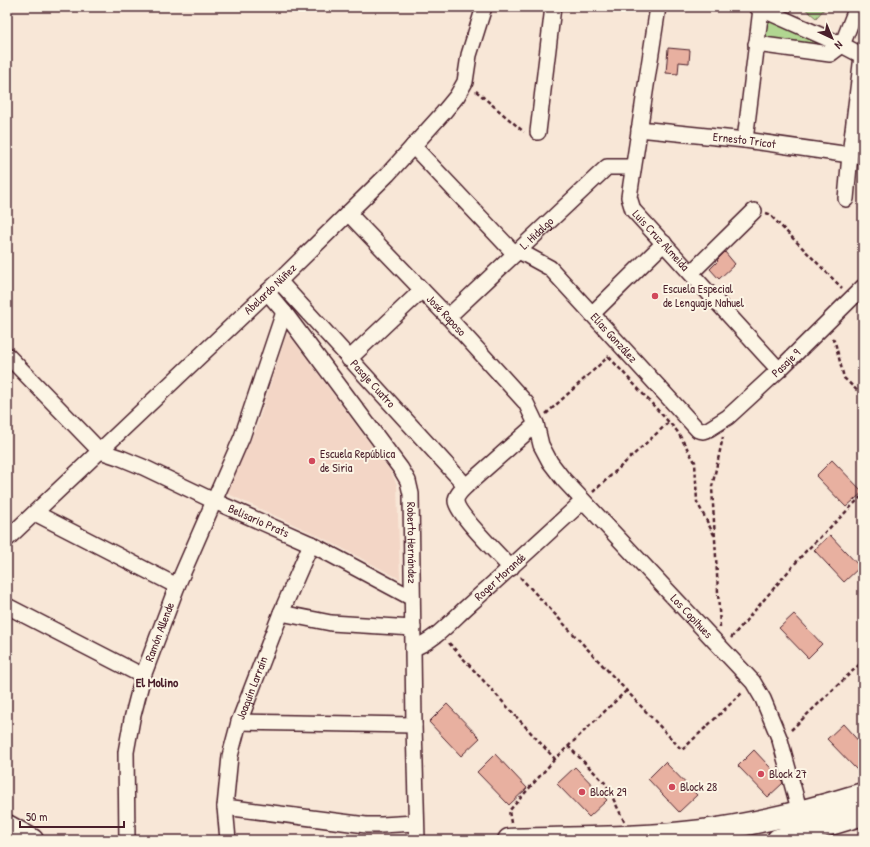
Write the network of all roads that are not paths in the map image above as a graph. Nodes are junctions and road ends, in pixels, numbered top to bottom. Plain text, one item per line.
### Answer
1 (484, 7) edge
2 (553, 7) edge
3 (658, 7) edge
4 (857, 7) edge
5 (759, 8) edge
6 (756, 44) junction
7 (842, 45) junction
8 (863, 56) edge
9 (639, 129) junction
10 (538, 132) road end
11 (745, 140) junction
12 (413, 146) junction
13 (850, 155) junction
14 (633, 168) junction
15 (846, 198) dead end
16 (754, 211) road end
17 (348, 213) junction
18 (664, 243) junction
19 (517, 252) junction
20 (691, 273) junction
21 (279, 281) junction
22 (863, 287) edge
23 (422, 290) junction
24 (267, 292) junction
25 (284, 312) junction
26 (592, 314) junction
27 (448, 318) junction
28 (7, 355) edge
29 (349, 359) junction
30 (779, 370) junction
31 (536, 424) junction
32 (703, 431) joint
33 (100, 452) junction
34 (462, 490) junction
35 (214, 501) junction
36 (582, 501) junction
37 (35, 513) junction
38 (10, 529) edge
39 (311, 544) junction
40 (511, 568) junction
41 (177, 586) junction
42 (412, 598) junction
43 (7, 606) edge
44 (281, 613) junction
45 (413, 628) junction
46 (413, 648) junction
47 (143, 676) junction
48 (238, 722) junction
49 (414, 724) junction
50 (863, 794) edge
51 (226, 807) junction
52 (863, 814) edge
53 (416, 823) junction
54 (802, 823) junction
55 (7, 826) edge
56 (668, 837) edge
57 (32, 840) edge
58 (127, 840) edge
59 (228, 840) edge
60 (417, 840) edge
61 (509, 840) edge
62 (513, 840) edge
63 (778, 840) edge

1 - 12 street, Abelardo Núñez
2 - 10 street
3 - 9 street, Luis Cruz Almeida
4 - 7 street
5 - 6 street
5 - 7 street
6 - 7 street
6 - 11 street
7 - 8 street
8 - 13 street
9 - 11 street, Ernesto Tricot
9 - 14 street, Luis Cruz Almeida
11 - 13 street, Ernesto Tricot
12 - 17 street, Abelardo Núñez
12 - 19 street, Elías González
13 - 15 street
14 - 18 street, Luis Cruz Almeida
14 - 19 street, L. Hidalgo
16 - 20 street
17 - 21 street, Abelardo Núñez
17 - 23 street, José Raposo
18 - 20 street, Luis Cruz Almeida
18 - 26 street
19 - 26 street, Elías González
19 - 27 street, L. Hidalgo
20 - 30 street, Luis Cruz Almeida
21 - 24 street, Abelardo Núñez
21 - 29 street, Pasaje Cuatro
22 - 30 street, Pasaje 9
23 - 27 street, José Raposo
23 - 29 street
24 - 25 street, Roberto Hernández
24 - 33 street, Abelardo Núñez
25 - 35 street, Ramón Allende
25 - 42 street, Roberto Hernández
26 - 32 street, Elías González
27 - 31 street, José Raposo
28 - 33 street
29 - 34 street, Pasaje Cuatro
30 - 32 street, Pasaje 9
31 - 34 street
31 - 36 street, Los Copihues
33 - 35 street, Belisario Prats
33 - 37 street, Abelardo Núñez
34 - 40 street
35 - 39 street, Belisario Prats
35 - 41 street, Ramón Allende
36 - 40 street, Roger Morandé
36 - 54 street, Los Copihues
37 - 38 street, Abelardo Núñez
37 - 41 street
39 - 42 street, Belisario Prats
39 - 44 street, Joaquín Larraín
40 - 46 street, Roger Morandé
41 - 47 street, Ramón Allende
42 - 45 street, Roberto Hernández
43 - 47 street
44 - 45 street
44 - 48 street, Joaquín Larraín
45 - 46 street, Roberto Hernández
46 - 49 street, Roberto Hernández
47 - 58 street, Ramón Allende
48 - 49 street
48 - 51 street, Joaquín Larraín
49 - 53 street, Roberto Hernández
50 - 54 main road
51 - 53 street
51 - 59 street, Joaquín Larraín
52 - 54 main road
53 - 60 street, Roberto Hernández
54 - 56 main road
54 - 63 main road
55 - 57 main road
56 - 62 main road
61 - 62 main road

